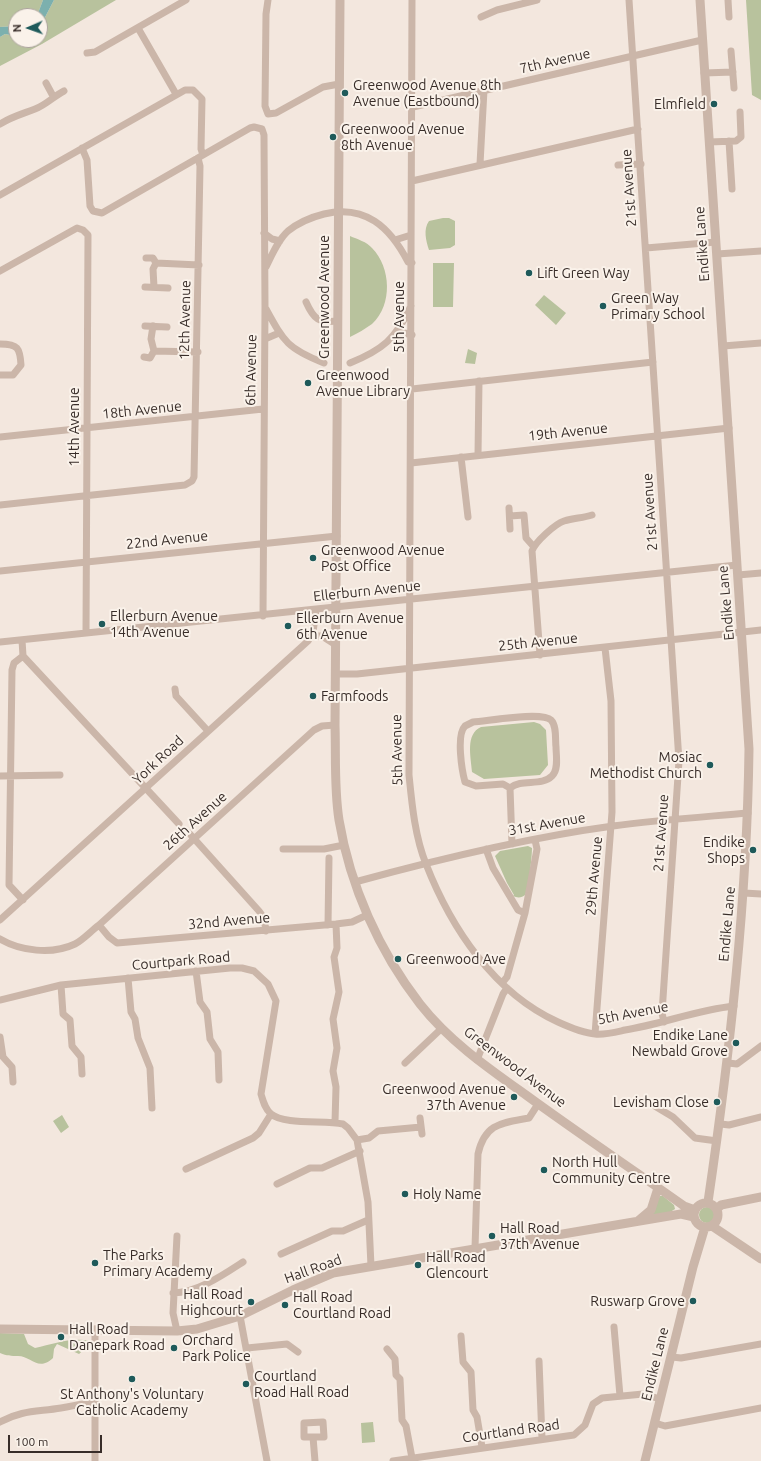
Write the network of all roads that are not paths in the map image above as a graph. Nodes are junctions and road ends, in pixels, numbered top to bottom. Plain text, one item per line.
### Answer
1 (186, 0) edge
2 (268, 0) edge
3 (340, 0) edge
4 (412, 0) edge
5 (537, 0) edge
6 (629, 0) edge
7 (700, 0) edge
8 (728, 0) edge
9 (481, 17) dead end
10 (729, 17) dead end
11 (138, 28) junction
12 (702, 40) junction
13 (732, 50) dead end
14 (87, 53) dead end
15 (633, 56) junction
16 (733, 72) junction
17 (704, 73) junction
18 (46, 83) dead end
19 (340, 84) junction
20 (734, 88) dead end
21 (484, 90) junction
22 (64, 91) dead end
23 (176, 94) junction
24 (53, 96) junction
25 (413, 106) junction
26 (740, 112) dead end
27 (0, 114) edge
28 (2, 123) edge
29 (638, 129) junction
30 (729, 141) junction
31 (709, 142) junction
32 (82, 148) junction
33 (201, 157) junction
34 (480, 164) junction
35 (640, 164) junction
36 (618, 165) dead end
37 (412, 181) junction
38 (732, 189) dead end
39 (0, 195) edge
40 (339, 210) junction
41 (264, 233) junction
42 (411, 235) junction
43 (395, 240) junction
44 (280, 241) junction
45 (716, 242) junction
46 (646, 248) junction
47 (761, 251) edge
48 (717, 254) junction
49 (146, 258) dead end
50 (156, 263) junction
51 (412, 263) junction
52 (199, 265) junction
53 (265, 269) junction
54 (0, 271) edge
55 (145, 287) dead end
56 (154, 287) junction
57 (168, 288) dead end
58 (306, 302) dead end
59 (412, 303) junction
60 (265, 307) junction
61 (338, 321) junction
62 (145, 326) dead end
63 (153, 326) junction
64 (167, 327) dead end
65 (397, 331) junction
66 (279, 333) junction
67 (412, 335) junction
68 (265, 339) junction
69 (761, 343) edge
70 (0, 344) edge
71 (723, 346) junction
72 (154, 351) junction
73 (198, 352) junction
74 (144, 357) dead end
75 (653, 362) junction
76 (324, 363) dead end
77 (350, 363) dead end
78 (0, 375) edge
79 (479, 381) junction
80 (412, 389) junction
81 (263, 409) junction
82 (197, 418) junction
83 (87, 428) junction
84 (729, 428) junction
85 (658, 435) junction
86 (0, 437) edge
87 (478, 455) junction
88 (461, 458) junction
89 (411, 463) junction
90 (87, 496) junction
91 (0, 504) edge
92 (592, 515) dead end
93 (468, 517) dead end
94 (510, 529) dead end
95 (337, 536) junction
96 (264, 544) junction
97 (534, 547) junction
98 (87, 561) junction
99 (737, 565) junction
100 (0, 571) edge
101 (667, 572) junction
102 (761, 573) edge
103 (738, 575) junction
104 (535, 586) junction
105 (410, 600) junction
106 (336, 608) junction
107 (316, 610) junction
108 (263, 616) junction
109 (761, 630) edge
110 (742, 632) junction
111 (86, 633) junction
112 (311, 636) junction
113 (22, 640) junction
114 (671, 641) junction
115 (0, 642) edge
116 (336, 645) junction
117 (605, 648) junction
118 (540, 655) junction
119 (23, 656) junction
120 (409, 668) junction
121 (336, 674) junction
122 (176, 689) dead end
123 (335, 725) junction
124 (208, 731) junction
125 (60, 775) dead end
126 (0, 776) edge
127 (10, 776) junction
128 (147, 788) junction
129 (510, 788) junction
130 (748, 813) junction
131 (675, 819) junction
132 (179, 824) dead end
133 (611, 826) junction
134 (189, 833) dead end
135 (194, 839) junction
136 (535, 840) junction
137 (512, 844) junction
138 (344, 845) junction
139 (283, 849) dead end
140 (486, 849) junction
141 (331, 862) dead end
142 (425, 863) junction
143 (354, 882) junction
144 (744, 893) junction
145 (761, 894) edge
146 (23, 900) junction
147 (525, 913) junction
148 (367, 915) junction
149 (0, 920) edge
150 (332, 924) junction
151 (99, 925) junction
152 (266, 931) junction
153 (0, 938) edge
154 (196, 971) junction
155 (128, 978) junction
156 (61, 985) junction
157 (504, 986) junction
158 (0, 1000) edge
159 (734, 1006) junction
160 (664, 1022) junction
161 (442, 1028) junction
162 (595, 1034) junction
163 (0, 1037) edge
164 (761, 1046) edge
165 (477, 1060) junction
166 (405, 1063) dead end
167 (728, 1063) junction
168 (82, 1074) dead end
169 (219, 1080) dead end
170 (13, 1082) dead end
171 (648, 1102) dead end
172 (538, 1104) junction
173 (152, 1108) dead end
174 (271, 1114) junction
175 (761, 1117) edge
176 (420, 1118) dead end
177 (335, 1122) junction
178 (721, 1124) junction
179 (358, 1140) junction
180 (717, 1141) junction
181 (360, 1152) junction
182 (186, 1169) dead end
183 (277, 1184) dead end
184 (658, 1188) junction
185 (761, 1197) edge
186 (708, 1202) junction
187 (717, 1209) junction
188 (694, 1214) junction
189 (368, 1220) junction
190 (638, 1221) junction
191 (708, 1226) junction
192 (177, 1236) dead end
193 (475, 1248) junction
194 (281, 1254) dead end
195 (761, 1259) edge
196 (243, 1262) dead end
197 (371, 1266) junction
198 (173, 1293) junction
199 (240, 1316) junction
200 (614, 1327) dead end
201 (0, 1329) edge
202 (95, 1329) junction
203 (177, 1331) junction
204 (461, 1336) dead end
205 (761, 1344) edge
206 (247, 1348) junction
207 (387, 1349) dead end
208 (298, 1352) dead end
209 (672, 1357) junction
210 (539, 1361) dead end
211 (620, 1396) junction
212 (660, 1399) junction
213 (96, 1403) junction
214 (761, 1408) edge
215 (0, 1422) edge
216 (655, 1423) junction
217 (313, 1437) dead end
218 (542, 1439) junction
219 (482, 1447) junction
220 (412, 1458) junction
221 (95, 1461) edge
222 (267, 1461) edge
223 (315, 1461) edge
224 (393, 1461) edge
225 (645, 1461) edge

1 - 11 street
2 - 19 street
3 - 19 street, Greenwood Avenue
4 - 25 street, 5th Avenue
5 - 9 street
6 - 15 street, 21st Avenue
7 - 12 street, Endike Lane
8 - 10 street
11 - 14 street
11 - 23 street
12 - 15 street, 7th Avenue
12 - 17 street, Endike Lane
13 - 16 street
15 - 21 street, 7th Avenue
15 - 29 street, 21st Avenue
16 - 17 street
16 - 20 street
17 - 31 street, Endike Lane
18 - 24 street
19 - 40 street, Greenwood Avenue
21 - 25 street, 7th Avenue
21 - 34 street
22 - 24 street
23 - 32 street
23 - 33 street, 12th Avenue
24 - 28 street
25 - 37 street, 5th Avenue
26 - 30 street
27 - 28 street
29 - 34 street
29 - 35 street, 21st Avenue
30 - 31 street
30 - 38 street
31 - 45 street, Endike Lane
32 - 33 street
32 - 39 street
33 - 41 street, 6th Avenue
33 - 52 street, 12th Avenue
34 - 37 street
35 - 36 street
35 - 46 street, 21st Avenue
37 - 42 street, 5th Avenue
40 - 43 street, Greenwood Avenue
40 - 44 street, Greenwood Avenue
40 - 61 street, Greenwood Avenue
41 - 44 street
41 - 53 street, 6th Avenue
42 - 43 street
42 - 51 street, 5th Avenue
43 - 51 street, Greenwood Avenue
44 - 53 street, Greenwood Avenue
45 - 46 street
45 - 48 street, Endike Lane
46 - 75 street, 21st Avenue
47 - 48 street
48 - 71 street, Endike Lane
49 - 50 street
50 - 52 street
50 - 56 street
51 - 59 street, 5th Avenue
52 - 73 street, 12th Avenue
53 - 60 street, 6th Avenue
54 - 83 street, 14th Avenue
55 - 56 street
56 - 57 street
58 - 61 street
59 - 65 street, Greenwood Avenue
59 - 67 street, 5th Avenue
60 - 66 street, Greenwood Avenue
60 - 68 street, 6th Avenue
61 - 95 street, Greenwood Avenue
62 - 63 street
63 - 64 street
63 - 72 street
65 - 67 street
65 - 77 street, Greenwood Avenue
66 - 68 street
66 - 76 street, Greenwood Avenue
67 - 80 street, 5th Avenue
68 - 81 street, 6th Avenue
69 - 71 street
70 - 78 street
71 - 84 street, Endike Lane
72 - 73 street
72 - 74 street
73 - 82 street, 12th Avenue
75 - 79 street
75 - 85 street, 21st Avenue
79 - 80 street
79 - 87 street
80 - 89 street, 5th Avenue
81 - 82 street, 18th Avenue
81 - 96 street, 6th Avenue
82 - 83 street, 18th Avenue
82 - 90 street, 12th Avenue
83 - 86 street, 18th Avenue
83 - 90 street, 14th Avenue
84 - 85 street, 19th Avenue
84 - 99 street, Endike Lane
85 - 87 street, 19th Avenue
85 - 101 street, 21st Avenue
87 - 88 street, 19th Avenue
88 - 89 street, 19th Avenue
88 - 93 street
89 - 105 street, 5th Avenue
90 - 91 street
90 - 98 street, 14th Avenue
92 - 97 street
94 - 97 street
95 - 96 street, 22nd Avenue
95 - 106 street, Greenwood Avenue
96 - 98 street, 22nd Avenue
96 - 108 street, 6th Avenue
97 - 104 street
98 - 100 street, 22nd Avenue
98 - 111 street, 14th Avenue
99 - 101 street, Ellerburn Avenue
99 - 103 street, Endike Lane
101 - 104 street, Ellerburn Avenue
101 - 114 street, 21st Avenue
102 - 103 street
103 - 110 street, Endike Lane
104 - 105 street, Ellerburn Avenue
104 - 118 street
105 - 106 street, Ellerburn Avenue
105 - 120 street, 5th Avenue
106 - 107 street, Ellerburn Avenue
106 - 116 street, Greenwood Avenue
107 - 108 street, Ellerburn Avenue
107 - 112 street
108 - 111 street, Ellerburn Avenue
109 - 110 street, 25th Avenue
110 - 114 street, 25th Avenue
110 - 130 street, Endike Lane
111 - 113 street, Ellerburn Avenue
112 - 116 street
112 - 124 street, York Road
113 - 115 street, Ellerburn Avenue
113 - 119 street
114 - 117 street, 25th Avenue
114 - 131 street, 21st Avenue
116 - 121 street, Greenwood Avenue
117 - 118 street, 25th Avenue
117 - 133 street, 29th Avenue
118 - 120 street, 25th Avenue
119 - 127 street
119 - 128 street
120 - 121 street, 25th Avenue
120 - 142 street, 5th Avenue
121 - 123 street, Greenwood Avenue
122 - 124 street
123 - 135 street, 26th Avenue
123 - 138 street, Greenwood Avenue
124 - 128 street, York Road
125 - 127 street
126 - 127 street
127 - 146 street
128 - 132 street
128 - 146 street, York Road
129 - 129 street
129 - 137 street
130 - 131 street, 31st Avenue
130 - 144 street, Endike Lane
131 - 133 street, 31st Avenue
131 - 160 street, 21st Avenue
133 - 136 street, 31st Avenue
133 - 162 street, 29th Avenue
134 - 135 street
135 - 151 street, 26th Avenue
135 - 152 street
136 - 137 street, 31st Avenue
136 - 147 street
137 - 140 street, 31st Avenue
138 - 139 street
138 - 143 street, Greenwood Avenue
140 - 142 street, 31st Avenue
140 - 147 street
141 - 150 street
142 - 143 street, 31st Avenue
142 - 157 street, 5th Avenue
143 - 148 street, Greenwood Avenue
144 - 145 street
144 - 159 street, Endike Lane
146 - 149 street, York Road
147 - 157 street
148 - 150 street, 32nd Avenue
148 - 161 street, Greenwood Avenue
150 - 152 street, 32nd Avenue
150 - 177 street
151 - 152 street, 32nd Avenue
151 - 153 street, 26th Avenue
154 - 155 street, Courtpark Road
154 - 169 street
154 - 174 street, Courtpark Road
155 - 156 street, Courtpark Road
155 - 173 street
156 - 158 street, Courtpark Road
156 - 168 street
157 - 162 street, 5th Avenue
157 - 165 street
159 - 160 street, 5th Avenue
159 - 167 street, Endike Lane
160 - 162 street, 5th Avenue
161 - 165 street, Greenwood Avenue
161 - 166 street
163 - 170 street
164 - 167 street
165 - 172 street, Greenwood Avenue
167 - 178 street, Endike Lane
171 - 180 street
172 - 184 street, Greenwood Avenue
172 - 193 street
174 - 177 street
174 - 182 street
175 - 178 street
176 - 179 street
177 - 179 street
178 - 180 street, Endike Lane
179 - 181 street
180 - 186 street, Endike Lane
181 - 183 street
181 - 189 street
184 - 188 street, Greenwood Avenue
184 - 190 street
185 - 187 street
186 - 187 street
186 - 188 street
187 - 191 street
188 - 190 street, Hall Road
188 - 191 street
189 - 194 street
189 - 197 street
190 - 193 street, Hall Road
191 - 195 street
191 - 209 street, Endike Lane
192 - 198 street
193 - 197 street, Hall Road
196 - 198 street
197 - 199 street, Hall Road
198 - 203 street
199 - 203 street, Hall Road
199 - 206 street
200 - 211 street
201 - 202 street, Hall Road
202 - 203 street, Hall Road
202 - 213 street
204 - 219 street
205 - 209 street
206 - 208 street
206 - 222 street
207 - 220 street
209 - 212 street, Endike Lane
210 - 218 street
211 - 212 street, Courtland Road
211 - 218 street, Courtland Road
212 - 216 street, Endike Lane
213 - 215 street
213 - 221 street
214 - 216 street
216 - 225 street, Endike Lane
217 - 223 street
218 - 219 street, Courtland Road
219 - 220 street, Courtland Road
220 - 224 street, Courtland Road

